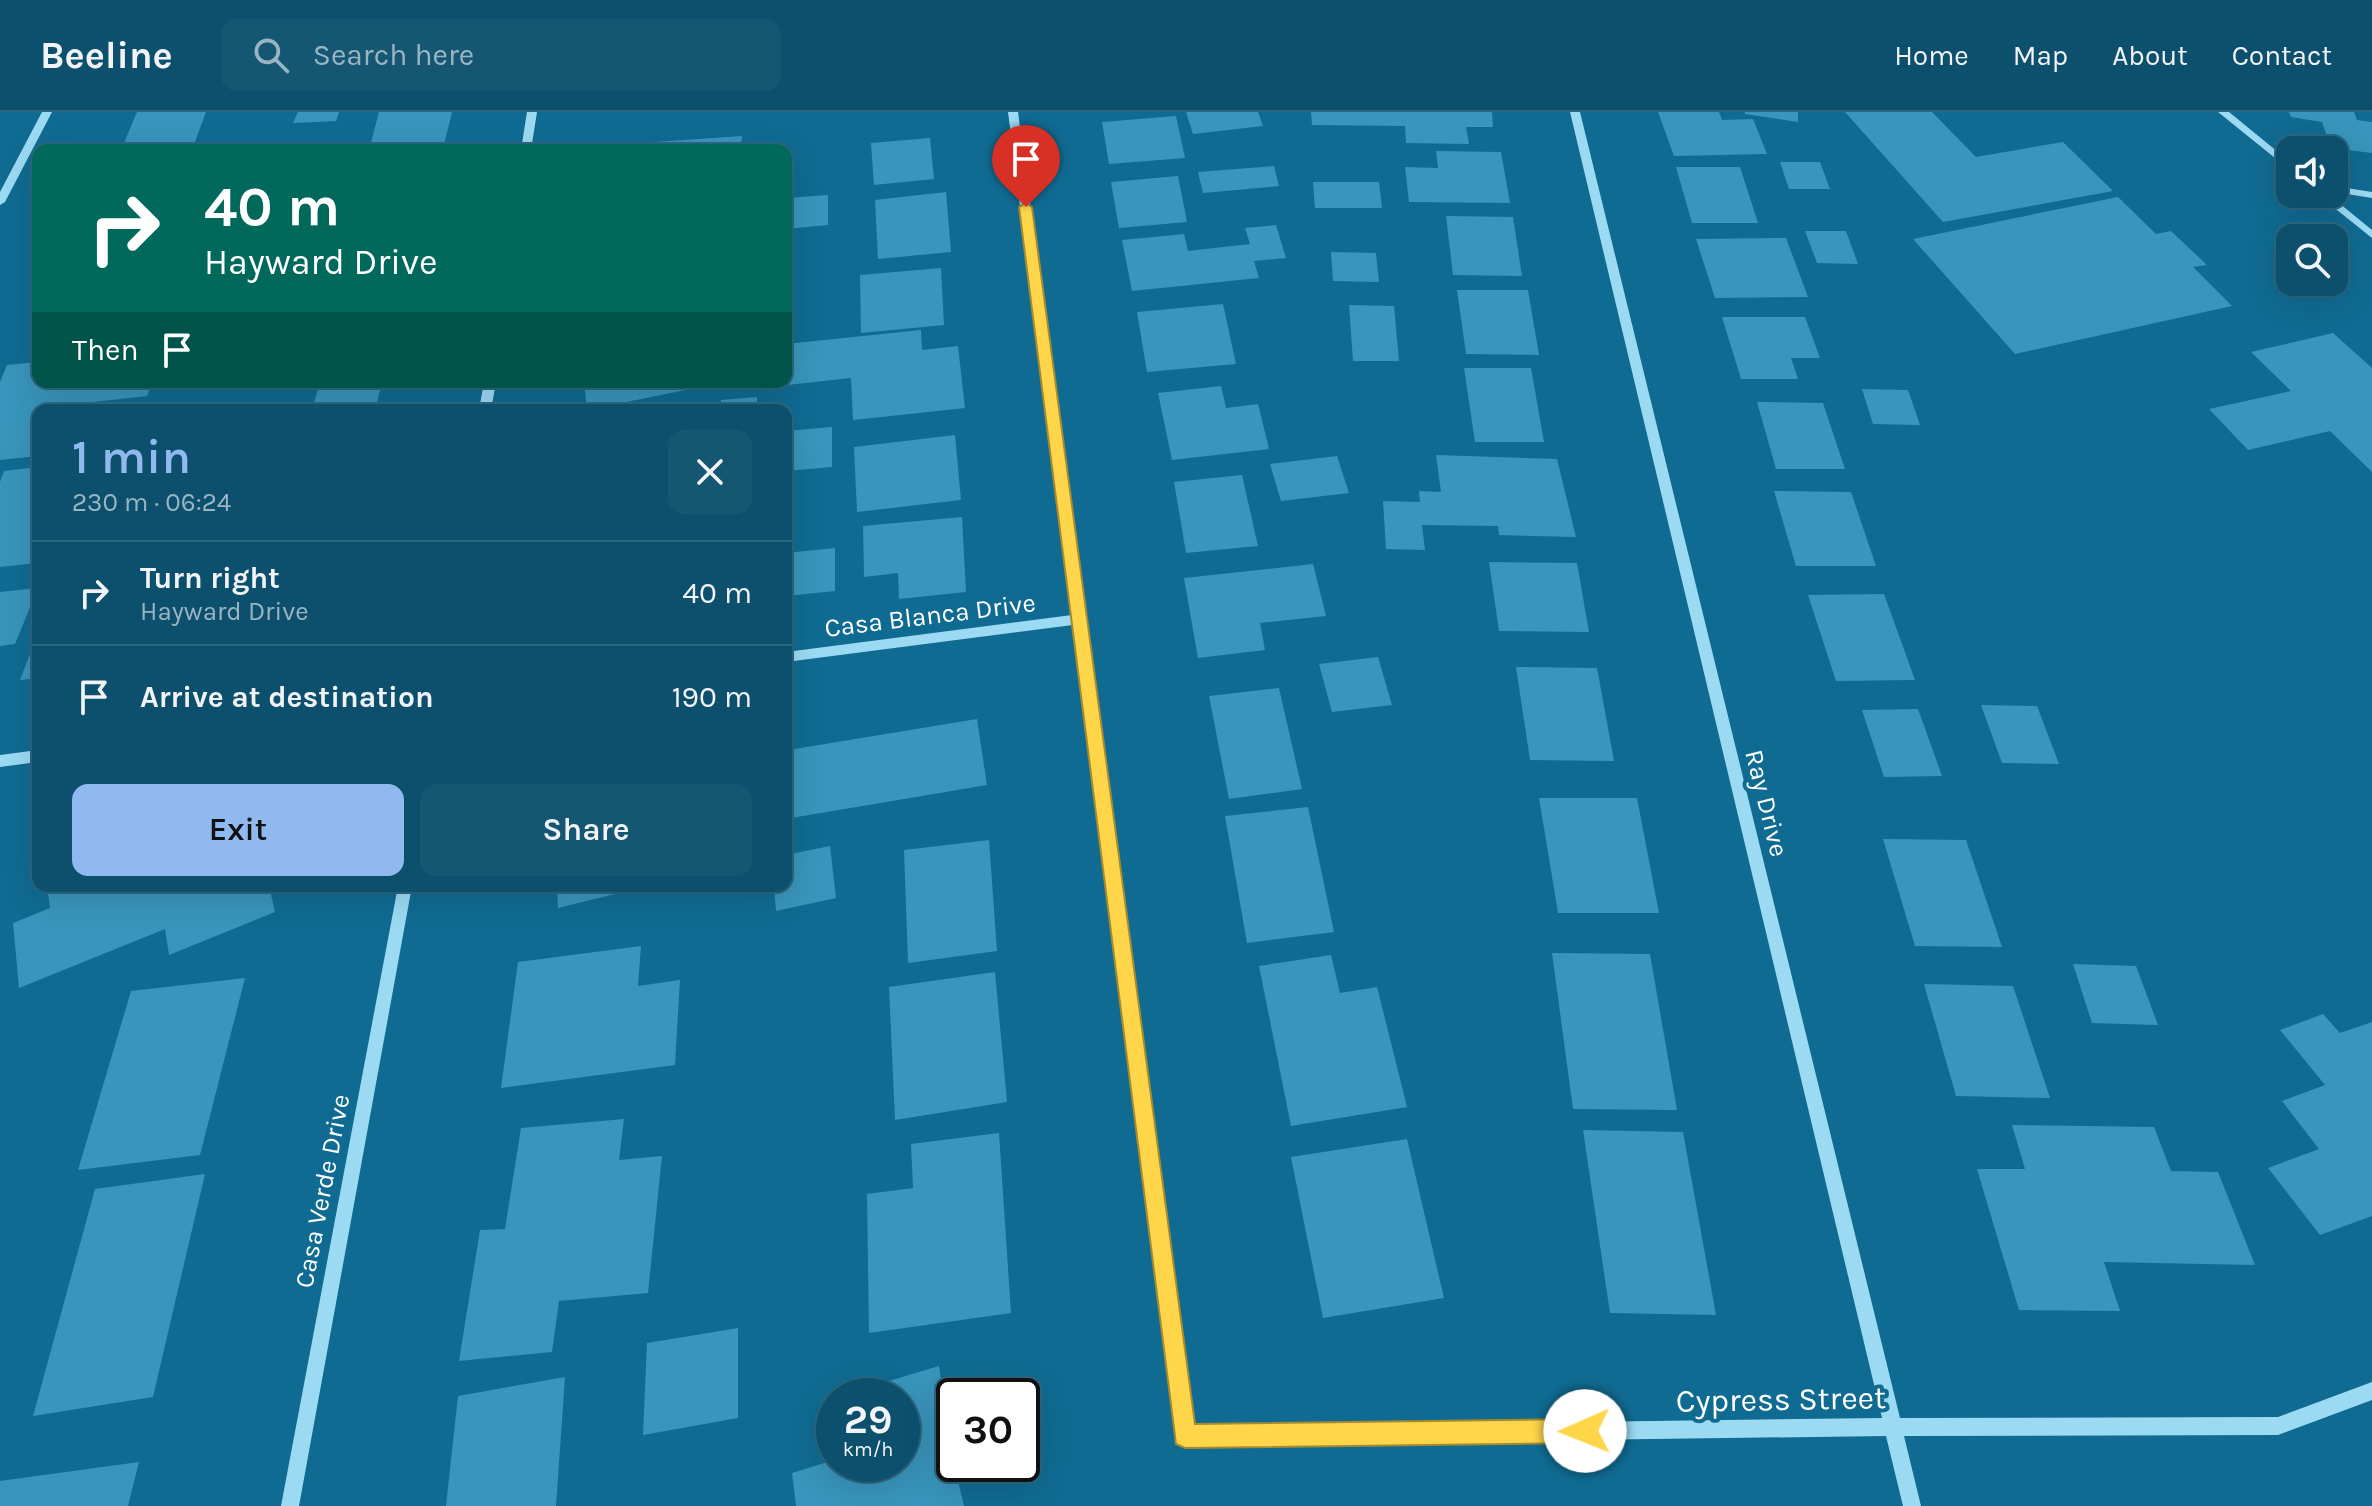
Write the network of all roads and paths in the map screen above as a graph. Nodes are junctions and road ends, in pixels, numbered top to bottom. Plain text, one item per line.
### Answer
1 (47, 112) edge
2 (532, 112) edge
3 (1013, 112) edge
4 (1575, 112) edge
5 (2223, 112) edge
6 (527, 144) edge
7 (2276, 156) edge
8 (2348, 191) edge
9 (2372, 195) edge
10 (0, 202) edge
11 (2339, 208) edge
12 (2372, 235) edge
13 (1079, 619) junction
14 (792, 656) edge
15 (32, 757) edge
16 (0, 761) edge
17 (404, 892) edge
18 (2372, 1391) edge
19 (1894, 1427) junction
20 (290, 1506) edge
21 (1912, 1506) edge

1 - 10 street
2 - 6 street
3 - 13 street
4 - 19 street, Ray Drive
5 - 7 street
8 - 9 street
11 - 12 street
13 - 14 street, Casa Blanca Drive
13 - 19 street, Cypress Street
15 - 16 street
17 - 20 street, Casa Verde Drive
18 - 19 street, Cypress Street
19 - 21 street, Ray Drive

